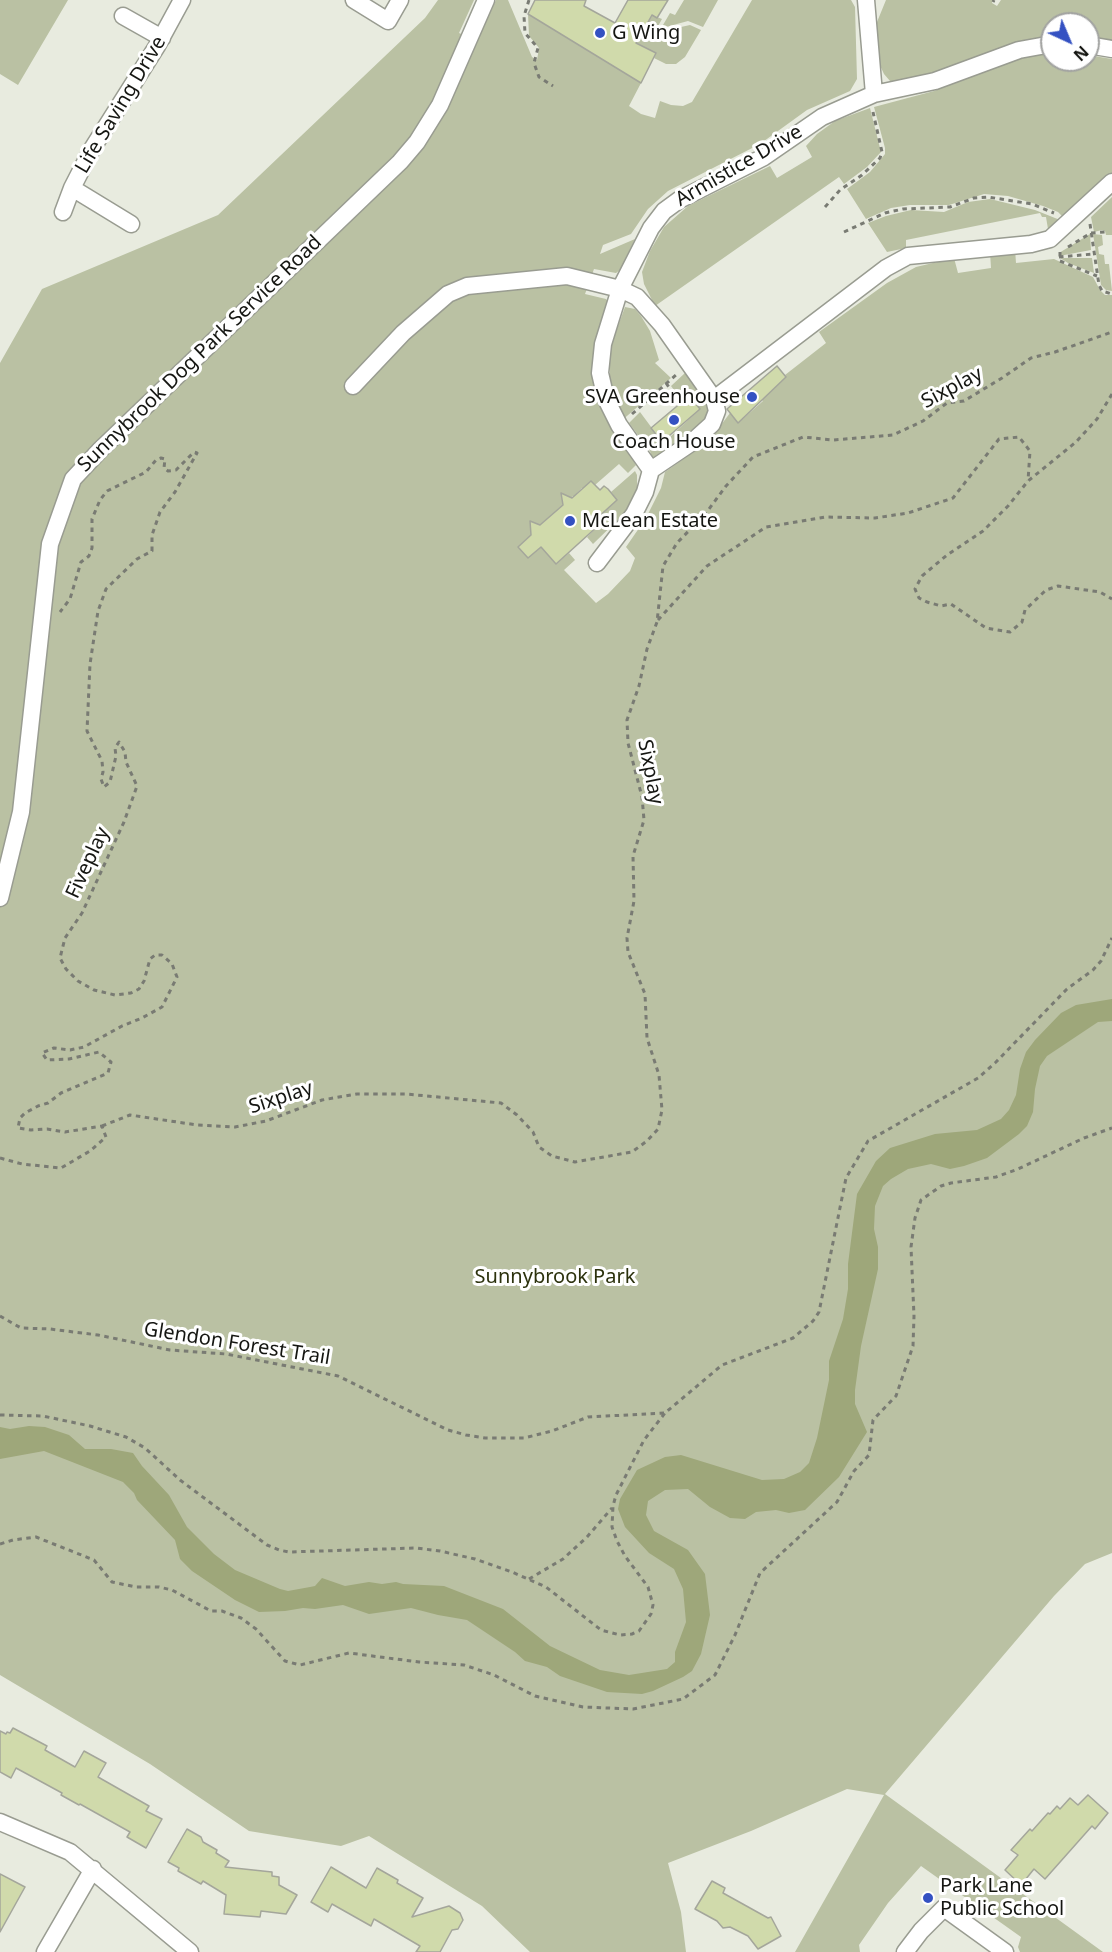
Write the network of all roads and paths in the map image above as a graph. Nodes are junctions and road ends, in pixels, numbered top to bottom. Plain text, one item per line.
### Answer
1 (182, 0) edge
2 (354, 0) edge
3 (400, 0) edge
4 (486, 0) edge
5 (529, 0) edge
6 (867, 0) edge
7 (123, 16) dead end
8 (162, 38) junction
9 (1040, 46) edge
10 (554, 86) dead end
11 (874, 94) junction
12 (1112, 182) edge
13 (72, 188) junction
14 (825, 207) dead end
15 (1084, 207) junction
16 (63, 212) dead end
17 (1067, 223) junction
18 (131, 224) dead end
19 (844, 232) dead end
20 (1106, 232) dead end
21 (1091, 233) junction
22 (1093, 254) junction
23 (1059, 257) junction
24 (1097, 276) junction
25 (620, 289) junction
26 (1112, 294) edge
27 (1112, 332) edge
28 (689, 363) junction
29 (666, 383) junction
30 (353, 386) dead end
31 (693, 394) dead end
32 (1112, 394) edge
33 (714, 399) junction
34 (619, 425) junction
35 (651, 470) junction
36 (1028, 481) junction
37 (597, 563) dead end
38 (1112, 599) edge
39 (657, 622) junction
40 (40, 629) junction
41 (0, 898) edge
42 (1112, 938) edge
43 (102, 1126) junction
44 (1112, 1128) edge
45 (0, 1158) edge
46 (0, 1316) edge
47 (665, 1413) junction
48 (0, 1415) edge
49 (613, 1506) junction
50 (0, 1544) edge
51 (530, 1579) junction
52 (0, 1822) edge
53 (93, 1869) junction
54 (45, 1952) edge
55 (190, 1952) edge
56 (904, 1952) edge
57 (1005, 1952) edge

1 - 8 street, Life Saving Drive
2 - 3 street
4 - 40 street, Sunnybrook Dog Park Service Road
5 - 10 path
6 - 11 street
7 - 8 street
8 - 13 street, Life Saving Drive
9 - 11 street, Armistice Drive
11 - 14 path
11 - 25 street, Armistice Drive
12 - 15 street
13 - 16 street, Life Saving Drive
13 - 18 street
15 - 17 street
15 - 21 path
17 - 19 path
17 - 33 street
20 - 21 path
21 - 22 path
21 - 23 path
22 - 23 path
22 - 24 path
23 - 24 path
24 - 26 path
25 - 28 street
25 - 30 street
25 - 34 street, Armistice Drive
27 - 39 path, Sixplay
28 - 29 path
28 - 33 street
29 - 31 path
29 - 34 path
32 - 36 path
33 - 35 street
34 - 35 street, Armistice Drive
35 - 37 street
36 - 38 path
36 - 39 path
39 - 43 path, Sixplay
40 - 41 street, Sunnybrook Dog Park Service Road
40 - 43 path, Fiveplay
42 - 47 path
43 - 45 path
44 - 50 path
46 - 47 path, Glendon Forest Trail
47 - 49 path
48 - 51 path
49 - 51 path
49 - 51 path
52 - 53 street
53 - 54 street
53 - 55 street
56 - 57 street

